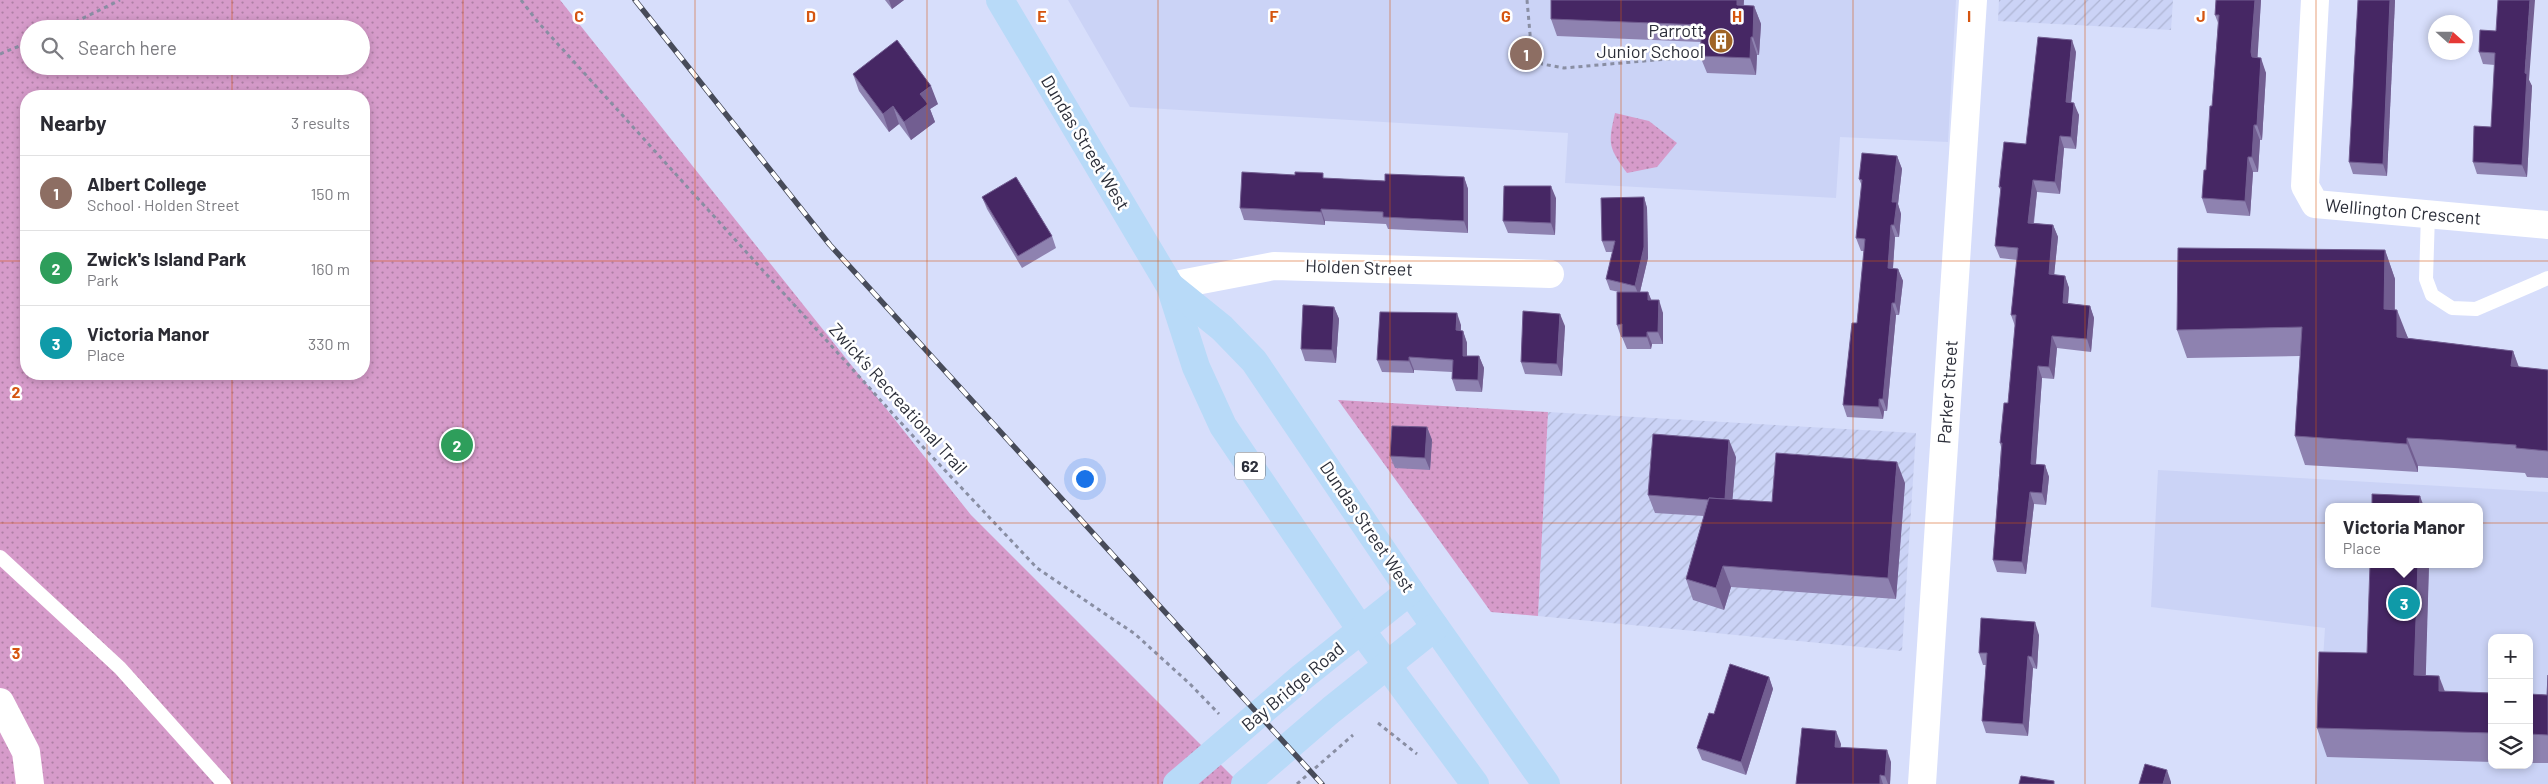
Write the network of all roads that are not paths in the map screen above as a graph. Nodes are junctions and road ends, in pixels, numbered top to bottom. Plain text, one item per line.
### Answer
1 (1000, 0) edge
2 (1973, 0) edge
3 (2314, 0) edge
4 (2428, 214) junction
5 (2548, 225) edge
6 (1550, 274) dead end
7 (2548, 278) edge
8 (1170, 286) junction
9 (0, 557) edge
10 (1410, 591) junction
11 (1435, 627) junction
12 (1361, 630) junction
13 (1388, 665) junction
14 (0, 702) edge
15 (1182, 780) edge
16 (30, 784) edge
17 (224, 784) edge
18 (1245, 784) edge
19 (1475, 784) edge
20 (1546, 784) edge
21 (1922, 784) edge

1 - 8 main road, Dundas Street West
2 - 21 street, Parker Street
3 - 4 street, Wellington Crescent
4 - 5 street, Wellington Crescent
4 - 7 lane
6 - 8 street, Holden Street
8 - 10 main road, Dundas Street West
8 - 12 main road, Dundas Street West / 62
9 - 17 lane
10 - 11 main road, Dundas Street West
10 - 12 main road, Bay Bridge Road
11 - 13 main road
11 - 20 main road, Dundas Street West
12 - 13 main road, Dundas Street West / 62
12 - 15 main road, Bay Bridge Road
13 - 18 main road
13 - 19 main road, Dundas Street West / 62
14 - 16 street

